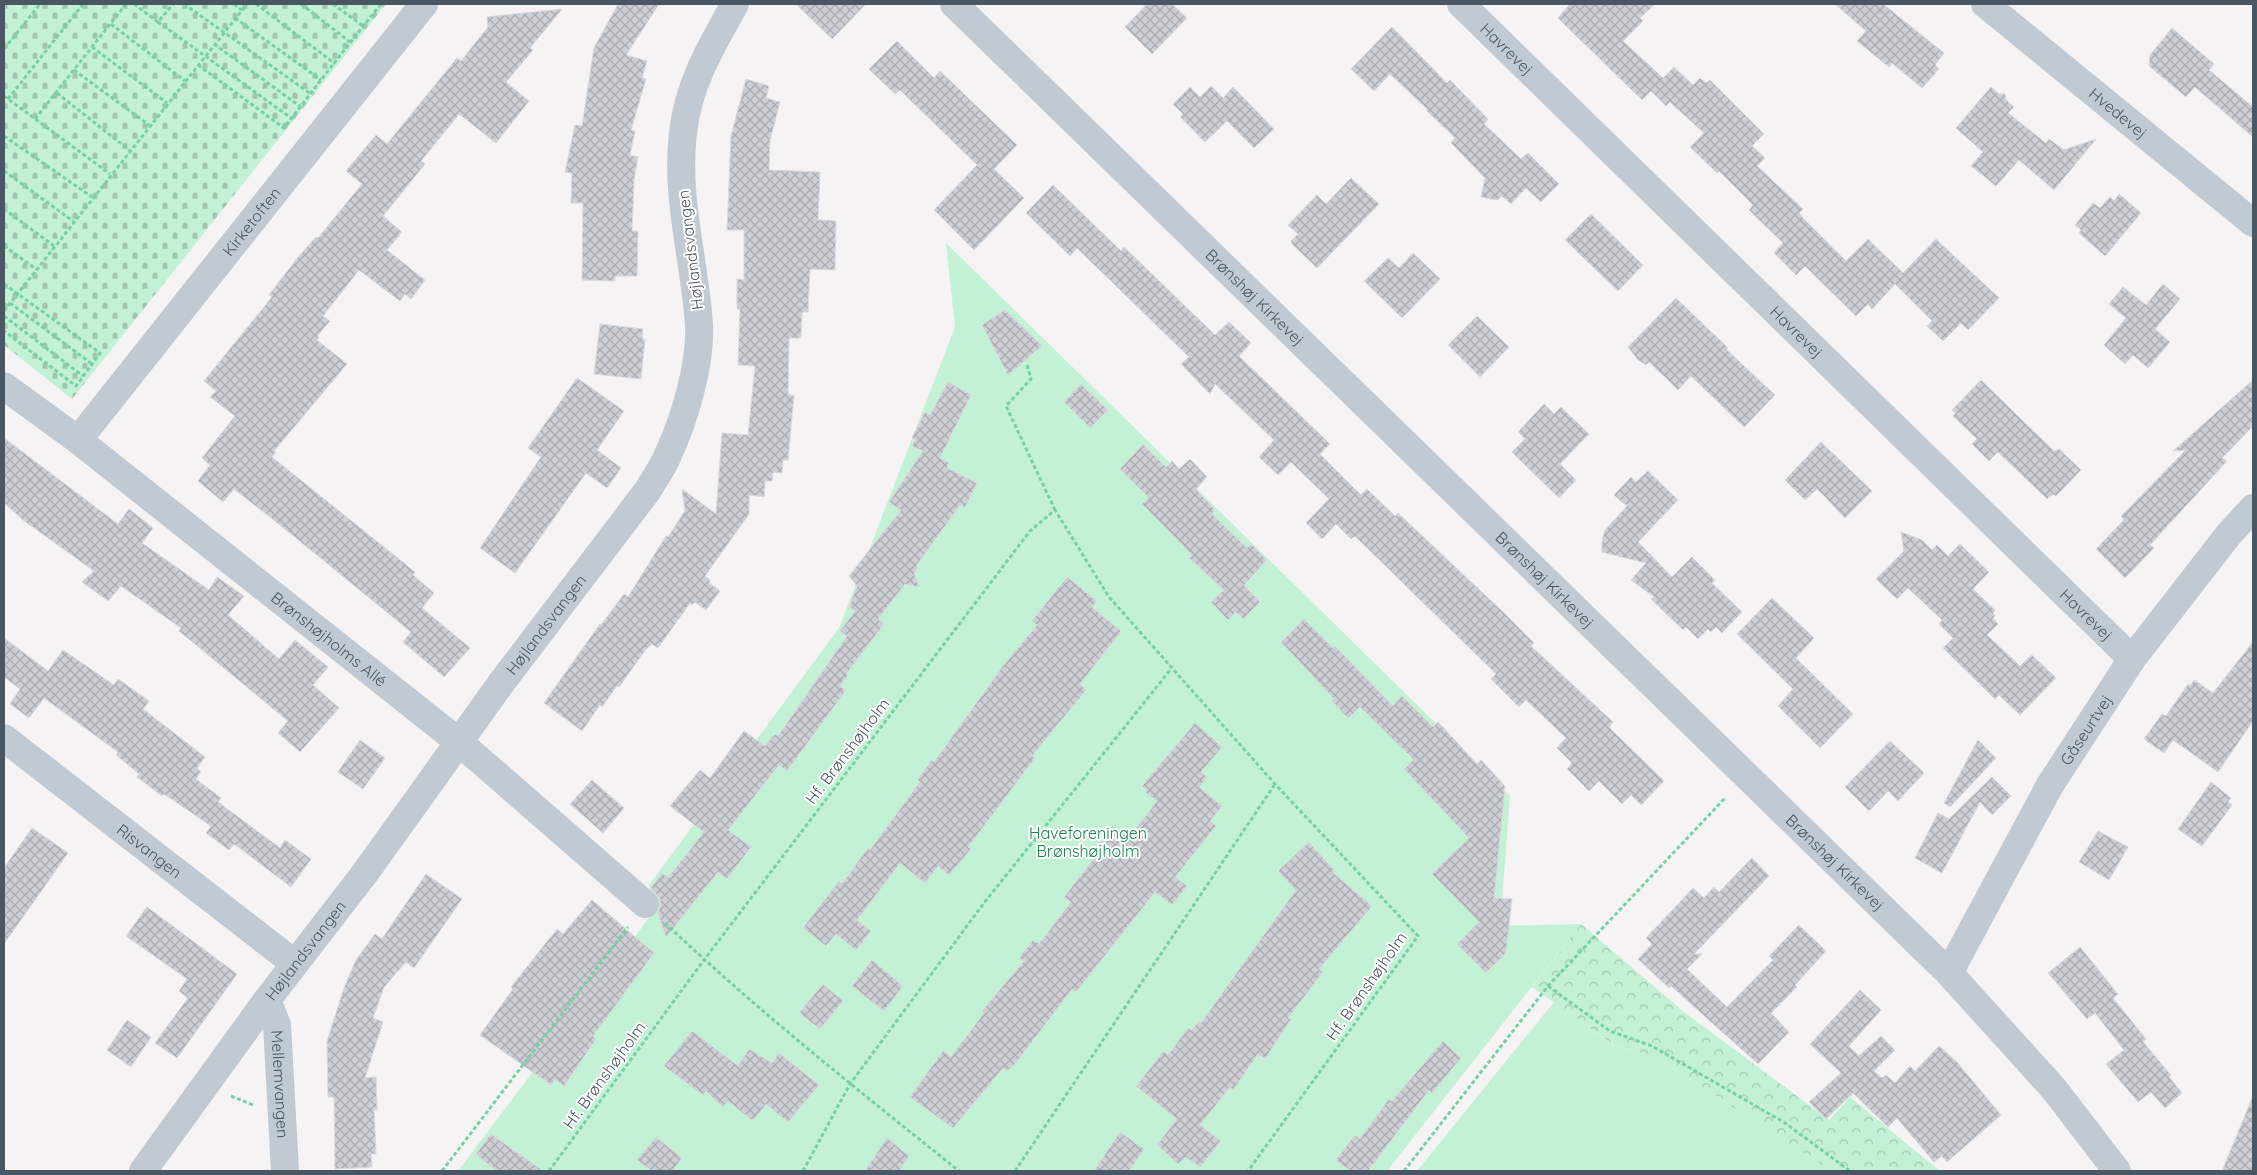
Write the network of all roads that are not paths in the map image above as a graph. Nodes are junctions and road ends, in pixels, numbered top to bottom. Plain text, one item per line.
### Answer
1 (424, 4) edge
2 (735, 4) edge
3 (954, 4) edge
4 (1461, 4) edge
5 (1985, 4) edge
6 (2253, 224) edge
7 (4, 386) edge
8 (78, 440) junction
9 (2253, 508) edge
10 (2132, 659) junction
11 (4, 739) edge
12 (458, 742) junction
13 (645, 904) road end
14 (294, 963) junction
15 (1949, 973) junction
16 (267, 1000) junction
17 (144, 1171) edge
18 (285, 1171) edge
19 (2117, 1171) edge

1 - 8 street, Kirketoften
2 - 12 street, Højlandsvangen
3 - 15 street, Brønshøj Kirkevej
4 - 10 street, Havrevej
5 - 6 street, Hvedevej
7 - 8 street, Brønshøjholms Allé
8 - 12 street, Brønshøjholms Allé
9 - 10 street, Gåseurtvej
10 - 15 street, Gåseurtvej
11 - 14 street, Risvangen
12 - 13 street, Brønshøjholms Allé
12 - 14 street, Højlandsvangen
14 - 16 street, Højlandsvangen
15 - 19 street, Brønshøj Kirkevej
16 - 17 street, Højlandsvangen
16 - 18 street, Mellemvangen

